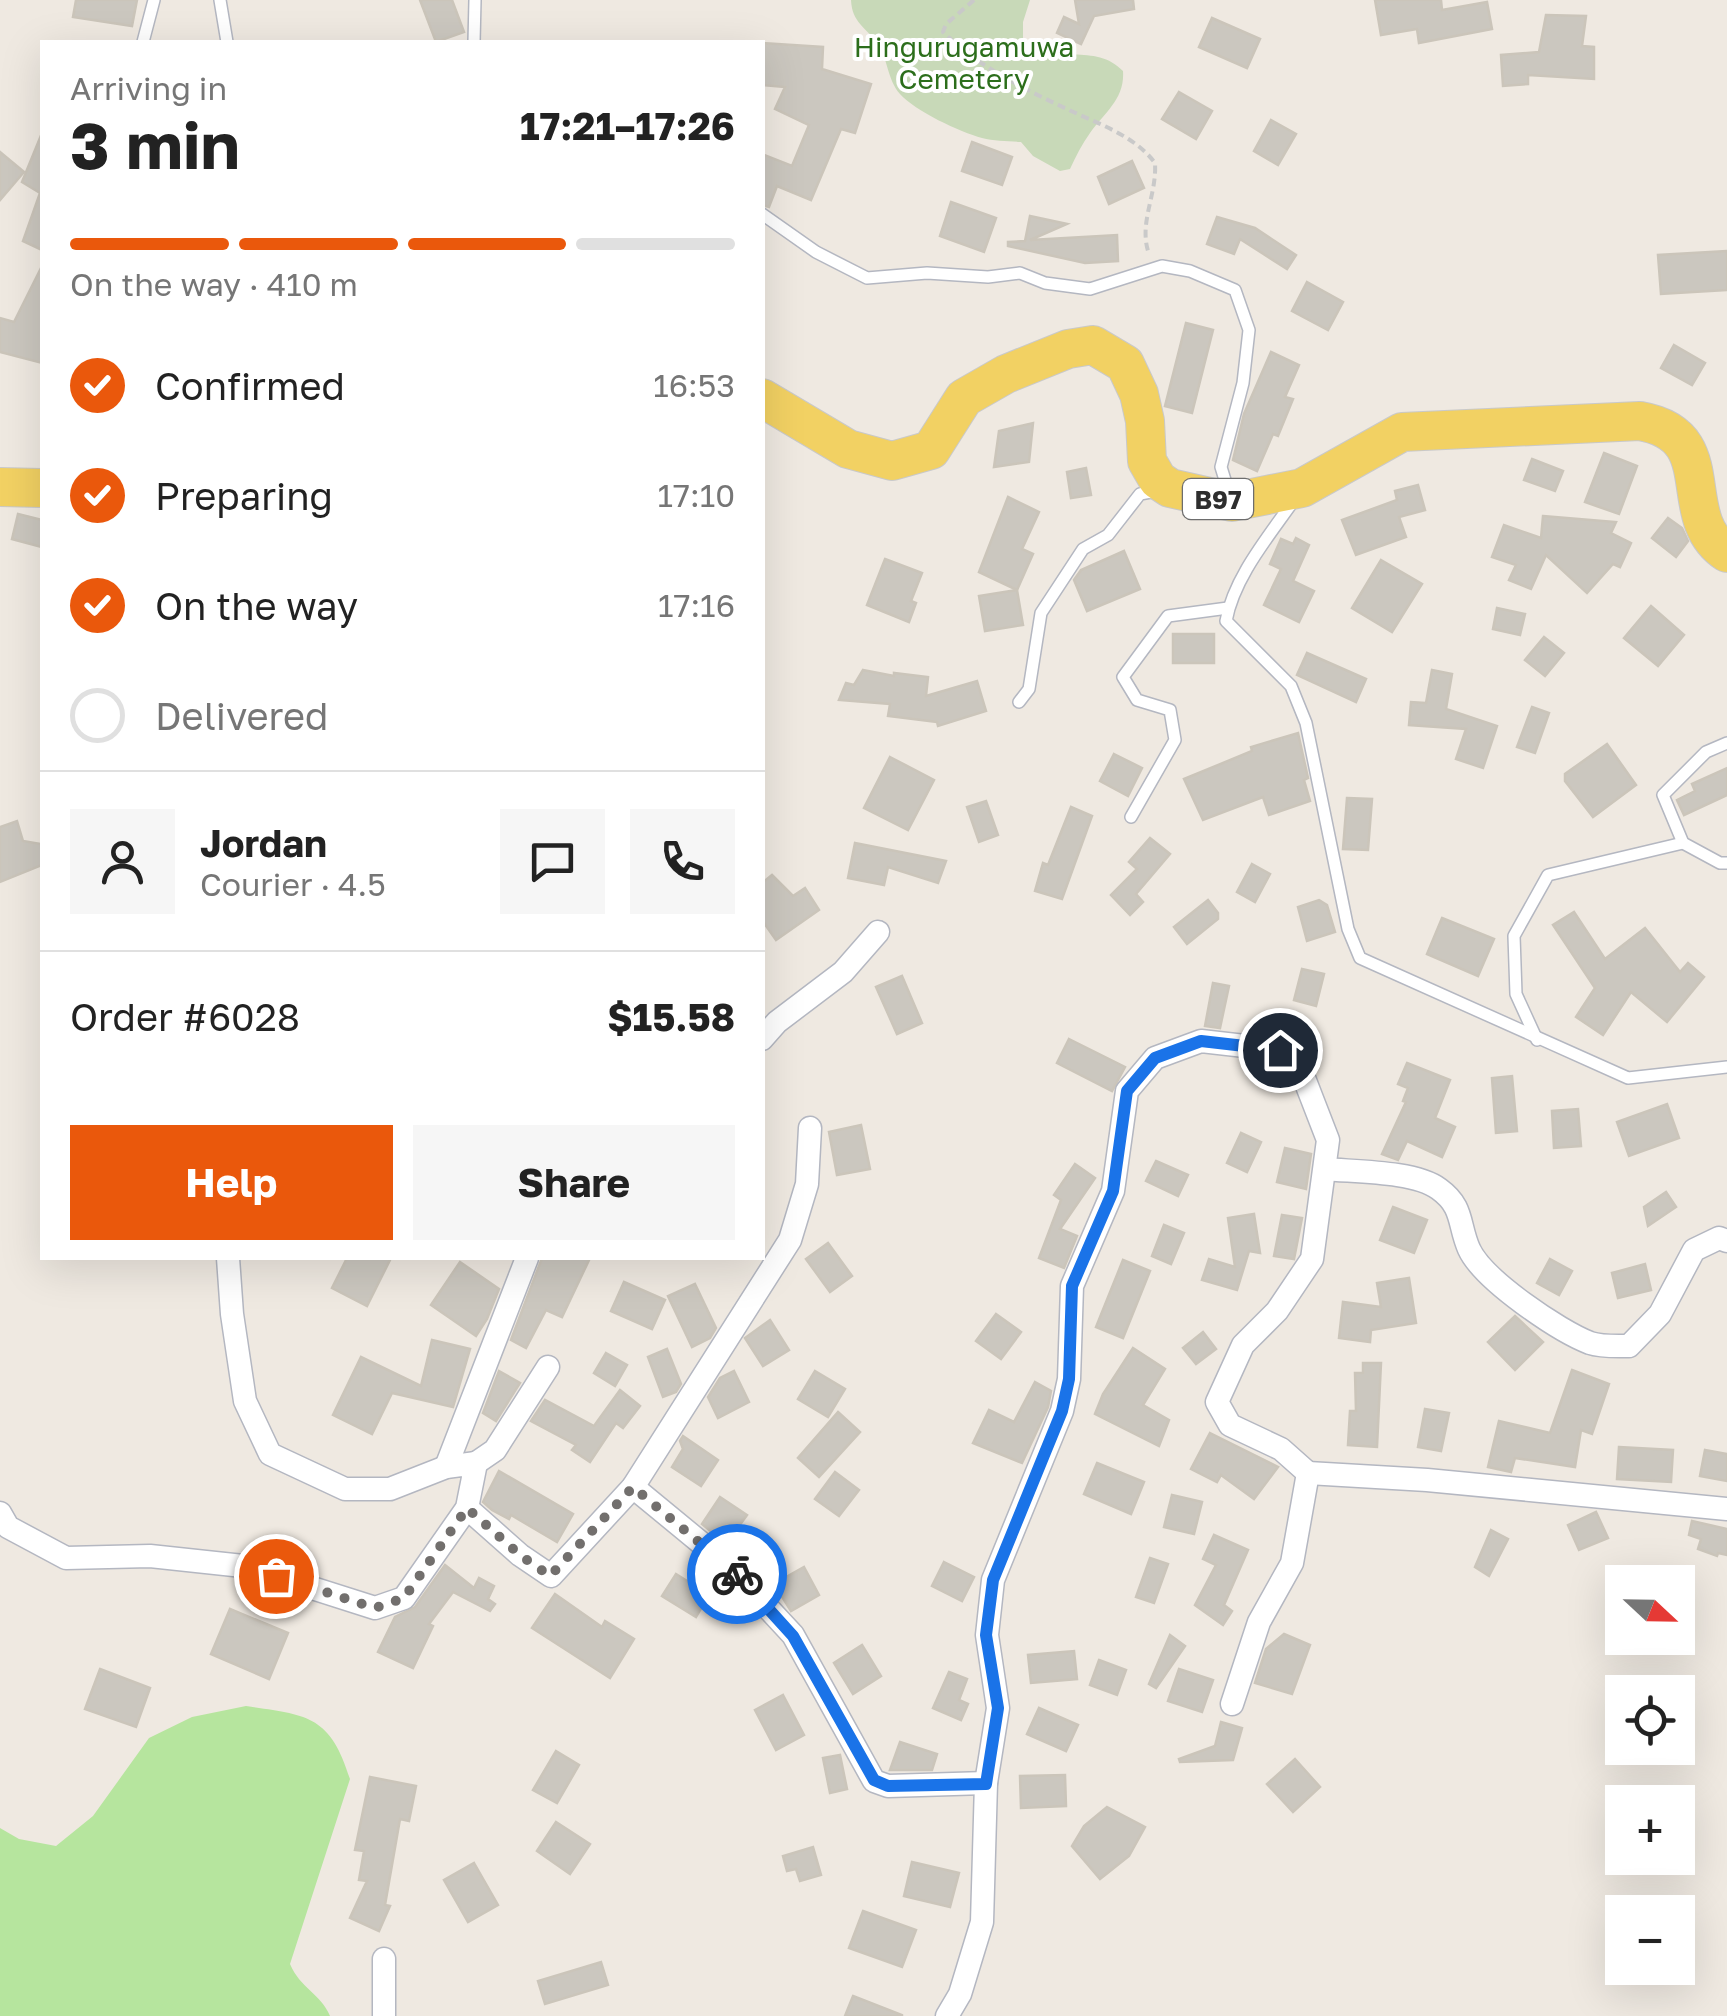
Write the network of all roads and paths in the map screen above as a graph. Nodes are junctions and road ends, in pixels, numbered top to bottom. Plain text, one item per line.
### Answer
1 (154, 0) edge
2 (220, 0) edge
3 (475, 0) edge
4 (974, 0) edge
5 (143, 40) edge
6 (226, 40) edge
7 (474, 40) edge
8 (765, 216) edge
9 (1154, 268) junction
10 (765, 400) edge
11 (0, 487) edge
12 (40, 488) edge
13 (1170, 488) junction
14 (1302, 488) junction
15 (1232, 502) junction
16 (1727, 553) edge
17 (1228, 608) junction
18 (1019, 702) dead end
19 (1727, 744) edge
20 (1130, 817) dead end
21 (1683, 842) junction
22 (1727, 863) edge
23 (878, 932) dead end
24 (765, 1036) edge
25 (1536, 1040) junction
26 (1727, 1067) edge
27 (810, 1128) dead end
28 (1325, 1169) junction
29 (1727, 1240) edge
30 (228, 1260) edge
31 (526, 1260) edge
32 (548, 1366) dead end
33 (476, 1463) junction
34 (446, 1467) junction
35 (1308, 1473) junction
36 (633, 1487) junction
37 (467, 1508) junction
38 (1727, 1509) edge
39 (0, 1513) edge
40 (1232, 1704) dead end
41 (986, 1784) junction
42 (384, 1959) dead end
43 (384, 2016) edge
44 (946, 2016) edge

1 - 5 lane
2 - 6 lane
3 - 7 lane
4 - 9 path
8 - 9 lane
9 - 15 lane
10 - 13 main road, B97
11 - 12 main road
13 - 15 main road, B97
13 - 18 lane
14 - 15 main road, B97
14 - 16 main road, B97
14 - 17 lane
17 - 20 lane
17 - 25 lane
19 - 21 lane
21 - 22 lane
21 - 25 lane
23 - 24 street
25 - 26 lane
27 - 36 street
28 - 29 street
28 - 35 street
28 - 41 street
30 - 34 street
31 - 34 street
32 - 33 street
33 - 34 street
33 - 37 street
35 - 38 street
35 - 40 street
36 - 37 street
36 - 41 street
37 - 39 street
41 - 44 street
42 - 43 street

